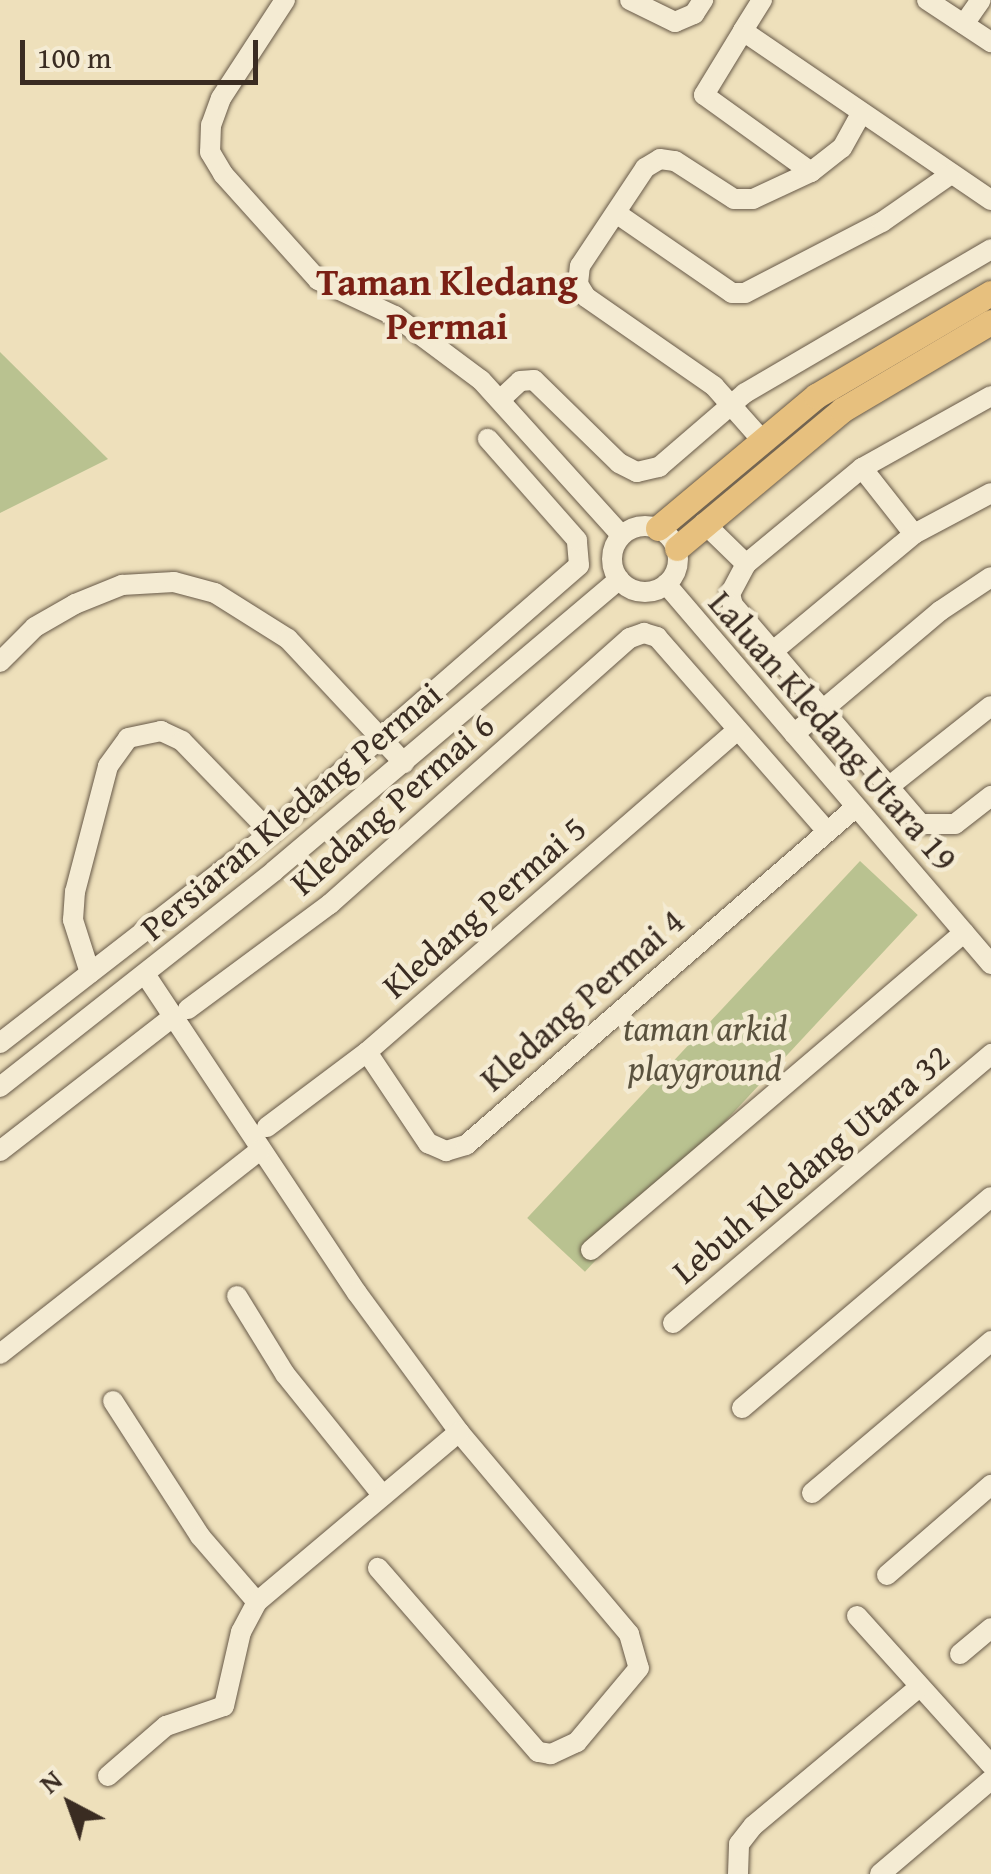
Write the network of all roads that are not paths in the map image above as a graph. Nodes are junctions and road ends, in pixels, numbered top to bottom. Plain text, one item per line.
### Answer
1 (285, 0) edge
2 (630, 0) edge
3 (703, 0) edge
4 (762, 0) edge
5 (927, 0) edge
6 (981, 0) edge
7 (964, 24) junction
8 (742, 31) junction
9 (991, 42) edge
10 (861, 114) junction
11 (811, 172) junction
12 (951, 174) junction
13 (991, 200) edge
14 (616, 213) junction
15 (991, 249) edge
16 (991, 293) edge
17 (991, 322) edge
18 (991, 396) edge
19 (501, 399) junction
20 (731, 403) junction
21 (488, 439) dead end
22 (761, 439) junction
23 (862, 468) junction
24 (991, 493) edge
25 (704, 523) junction
26 (658, 528) junction
27 (914, 534) junction
28 (621, 535) junction
29 (677, 548) junction
30 (746, 564) junction
31 (991, 577) edge
32 (619, 579) junction
33 (666, 584) junction
34 (772, 652) junction
35 (0, 662) edge
36 (991, 706) edge
37 (822, 710) junction
38 (738, 730) junction
39 (794, 734) junction
40 (381, 737) junction
41 (404, 762) junction
42 (887, 788) junction
43 (991, 796) edge
44 (856, 808) junction
45 (827, 830) junction
46 (271, 832) junction
47 (964, 932) junction
48 (991, 964) edge
49 (90, 973) junction
50 (145, 974) junction
51 (181, 1013) junction
52 (0, 1043) edge
53 (367, 1052) junction
54 (991, 1054) edge
55 (0, 1087) edge
56 (267, 1127) dead end
57 (0, 1150) edge
58 (260, 1150) junction
59 (991, 1197) edge
60 (591, 1250) dead end
61 (237, 1296) dead end
62 (672, 1323) dead end
63 (991, 1341) edge
64 (0, 1354) edge
65 (113, 1401) dead end
66 (742, 1408) dead end
67 (459, 1432) junction
68 (991, 1485) edge
69 (812, 1494) dead end
70 (383, 1496) junction
71 (378, 1568) dead end
72 (887, 1574) dead end
73 (257, 1602) junction
74 (857, 1616) dead end
75 (991, 1628) edge
76 (960, 1654) dead end
77 (919, 1687) junction
78 (991, 1765) edge
79 (108, 1776) dead end
80 (991, 1780) edge
81 (738, 1874) edge
82 (880, 1874) edge

1 - 19 street
2 - 3 street
4 - 8 street
5 - 7 street
6 - 7 street
7 - 9 street
8 - 10 street
8 - 11 street
10 - 11 street
10 - 12 street
11 - 14 street
12 - 13 street
12 - 14 street
14 - 20 street
15 - 20 street
16 - 22 main road
17 - 25 main road
18 - 23 street
19 - 20 street
19 - 28 street
20 - 22 street
21 - 40 street
22 - 26 main road
23 - 27 street
23 - 30 street
24 - 27 street
25 - 29 main road
25 - 30 street
26 - 28 street
26 - 29 street
27 - 34 street
28 - 32 street
29 - 33 street
30 - 34 street
31 - 37 street
32 - 33 street
32 - 41 street, Persiaran Kledang Permai
33 - 39 street, Laluan Kledang Utara 19
34 - 37 street
35 - 40 street
36 - 42 street
37 - 39 street
37 - 42 street
38 - 45 street
38 - 51 street, Kledang Permai 6
38 - 53 street, Kledang Permai 5
39 - 44 street, Laluan Kledang Utara 19
40 - 41 street
40 - 46 street
41 - 50 street, Persiaran Kledang Permai
42 - 43 street
44 - 45 street, Kledang Permai 4
44 - 47 street, Laluan Kledang Utara 19
45 - 53 street, Kledang Permai 4
46 - 49 street
46 - 49 street
47 - 48 street, Laluan Kledang Utara 19
47 - 60 street
49 - 52 street
50 - 51 street
50 - 55 street, Persiaran Kledang Permai
51 - 57 street, Kledang Permai 6
51 - 58 street
53 - 56 street, Kledang Permai 5
54 - 62 street, Lebuh Kledang Utara 32
58 - 64 street
58 - 67 street
59 - 66 street
61 - 70 street
63 - 69 street
65 - 73 street
67 - 70 street
67 - 71 street
68 - 72 street
70 - 73 street
73 - 79 street
74 - 77 street
75 - 76 street
77 - 78 street
77 - 81 street
80 - 82 street

